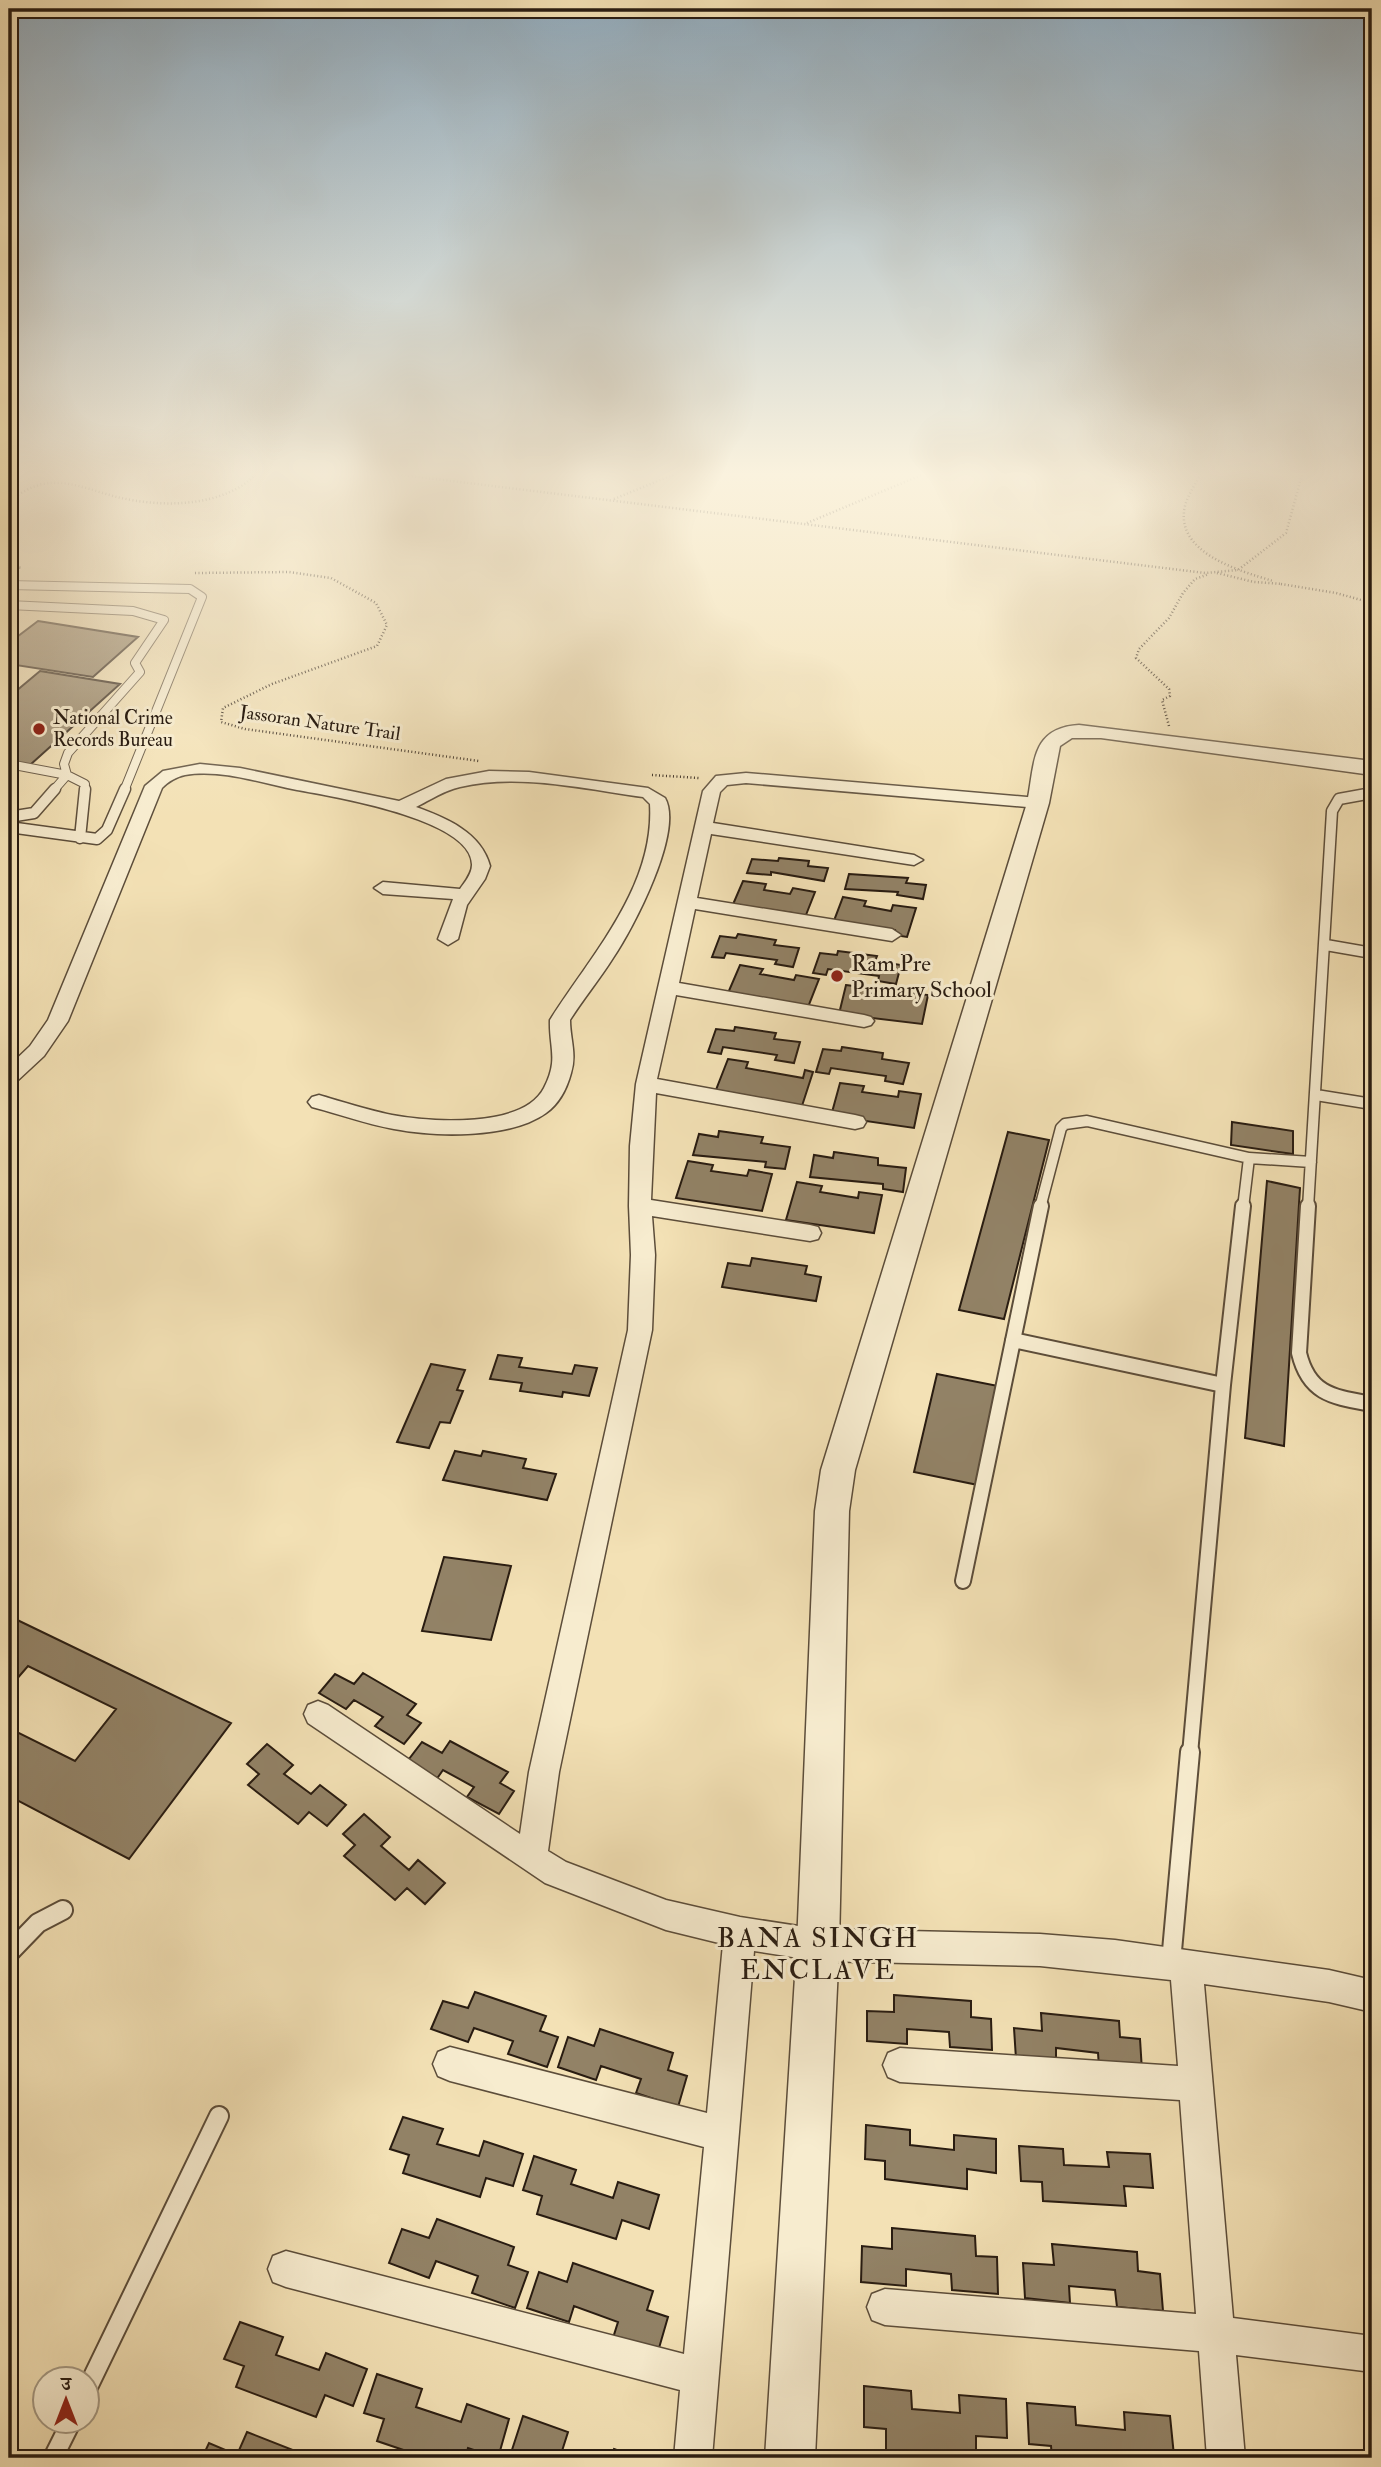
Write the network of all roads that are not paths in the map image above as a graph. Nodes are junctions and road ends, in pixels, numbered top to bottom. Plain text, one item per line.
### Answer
1 (60, 586) edge
2 (9, 605) edge
3 (9, 764) edge
4 (1372, 768) edge
5 (67, 775) junction
6 (1372, 793) edge
7 (1038, 803) junction
8 (401, 807) junction
9 (9, 817) edge
10 (9, 827) edge
11 (703, 827) junction
12 (80, 838) junction
13 (914, 860) dead end
14 (383, 888) dead end
15 (465, 895) junction
16 (686, 902) junction
17 (892, 935) dead end
18 (447, 939) dead end
19 (1326, 945) junction
20 (1372, 953) edge
21 (666, 987) junction
22 (864, 1021) dead end
23 (9, 1077) edge
24 (646, 1084) junction
25 (1316, 1095) junction
26 (318, 1102) dead end
27 (1372, 1104) edge
28 (855, 1122) dead end
29 (1249, 1158) junction
30 (1311, 1162) junction
31 (640, 1206) junction
32 (810, 1233) dead end
33 (1013, 1340) junction
34 (1223, 1385) junction
35 (1372, 1404) edge
36 (963, 1581) dead end
37 (318, 1714) dead end
38 (532, 1858) junction
39 (63, 1910) dead end
40 (740, 1933) junction
41 (818, 1945) junction
42 (9, 1953) edge
43 (1178, 1963) junction
44 (1372, 1996) edge
45 (450, 2064) dead end
46 (900, 2065) dead end
47 (1196, 2084) junction
48 (219, 2116) dead end
49 (721, 2134) junction
50 (286, 2269) dead end
51 (885, 2307) dead end
52 (1217, 2334) junction
53 (1372, 2354) edge
54 (98, 2366) edge
55 (702, 2377) junction
56 (64, 2436) edge
57 (53, 2458) edge
58 (693, 2458) edge
59 (790, 2458) edge
60 (1226, 2458) edge

1 - 12 lane
2 - 5 lane
3 - 5 lane
4 - 7 street
5 - 9 lane
5 - 12 lane
6 - 19 lane
7 - 11 street
7 - 41 street
8 - 15 street
8 - 23 street
8 - 26 street
10 - 12 lane
11 - 13 street
11 - 16 street
14 - 15 street
15 - 18 street
16 - 17 street
16 - 21 street
19 - 20 lane
19 - 25 lane
21 - 22 street
21 - 24 street
24 - 28 street
24 - 31 street
25 - 27 lane
25 - 30 lane
29 - 30 lane
29 - 33 lane
29 - 34 lane
30 - 35 lane
31 - 32 street
31 - 38 street
33 - 34 lane
33 - 36 lane
34 - 43 lane
37 - 38 street
38 - 40 street
39 - 42 lane
40 - 41 street
40 - 49 street
41 - 43 street
41 - 59 street
43 - 44 street
43 - 47 street
45 - 49 street
46 - 47 street
47 - 52 street
48 - 54 lane
49 - 55 street
50 - 55 street
51 - 52 street
52 - 53 street
52 - 60 street
55 - 58 street
56 - 57 lane

